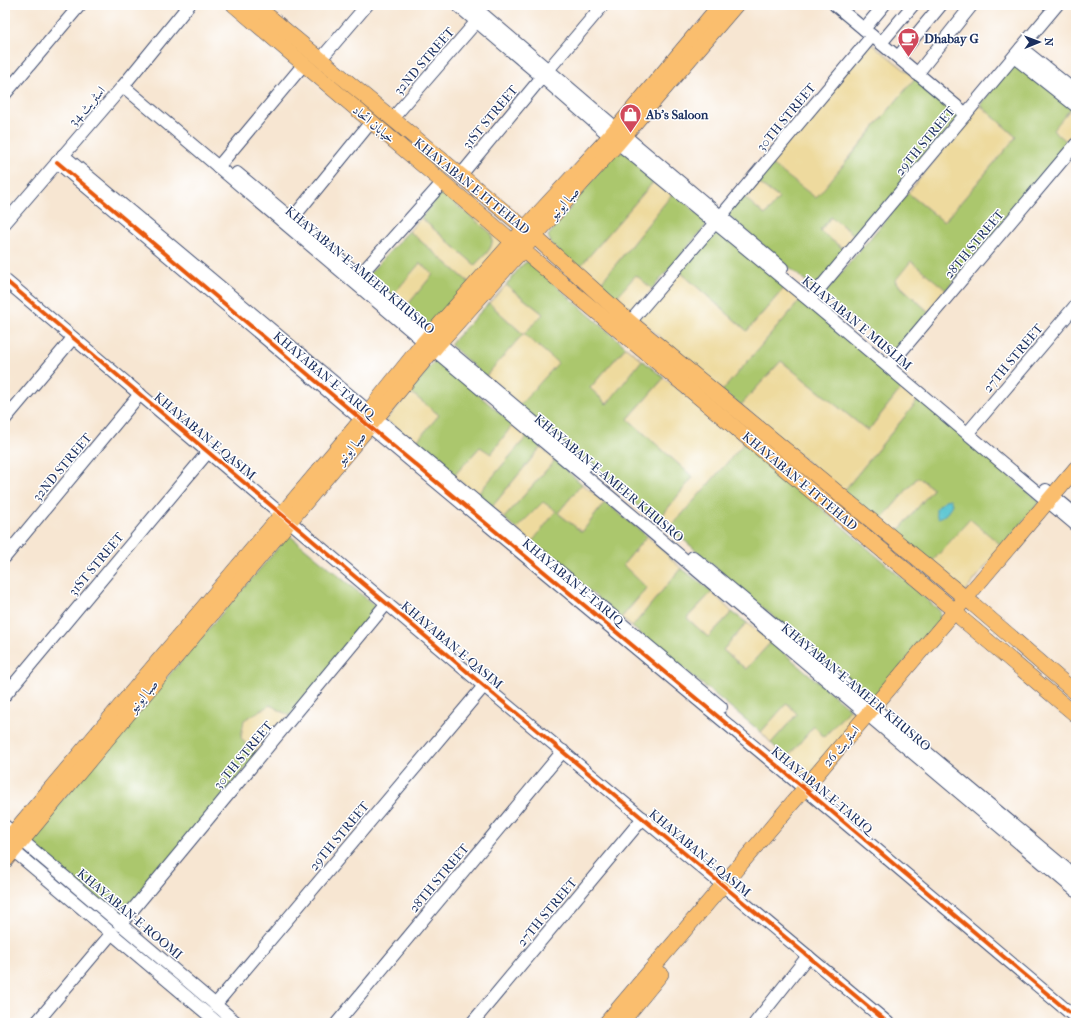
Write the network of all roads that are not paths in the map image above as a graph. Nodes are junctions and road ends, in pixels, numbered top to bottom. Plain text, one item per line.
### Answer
1 (80, 5) edge
2 (189, 5) edge
3 (234, 5) edge
4 (255, 5) edge
5 (367, 5) edge
6 (457, 5) edge
7 (472, 5) edge
8 (603, 5) edge
9 (720, 5) edge
10 (736, 5) edge
11 (835, 5) edge
12 (884, 5) edge
13 (913, 5) edge
14 (941, 5) edge
15 (1057, 5) edge
16 (970, 6) edge
17 (850, 9) edge
18 (483, 13) edge
19 (872, 36) junction
20 (1017, 53) junction
21 (898, 57) junction
22 (320, 60) junction
23 (304, 64) junction
24 (545, 73) junction
25 (917, 74) junction
26 (126, 83) junction
27 (1076, 92) edge
28 (5, 94) edge
29 (1076, 106) edge
30 (966, 114) junction
31 (392, 119) junction
32 (371, 122) junction
33 (617, 136) junction
34 (1076, 144) edge
35 (60, 159) junction
36 (220, 164) junction
37 (460, 176) junction
38 (443, 182) junction
39 (249, 189) junction
40 (292, 219) junction
41 (718, 220) junction
42 (5, 223) edge
43 (529, 232) junction
44 (518, 246) junction
45 (770, 264) junction
46 (360, 275) junction
47 (5, 280) edge
48 (5, 288) edge
49 (814, 295) junction
50 (1076, 305) edge
51 (630, 322) junction
52 (859, 338) junction
53 (71, 340) junction
54 (432, 342) junction
55 (894, 362) junction
56 (919, 388) junction
57 (138, 397) junction
58 (5, 419) edge
59 (369, 419) junction
60 (972, 429) junction
61 (206, 454) junction
62 (1004, 460) junction
63 (1076, 468) edge
64 (1076, 483) edge
65 (1054, 501) junction
66 (1076, 515) edge
67 (284, 520) junction
68 (1076, 526) edge
69 (5, 557) edge
70 (970, 602) junction
71 (385, 605) junction
72 (959, 615) junction
73 (482, 688) junction
74 (1076, 693) edge
75 (5, 695) edge
76 (872, 713) junction
77 (1076, 715) edge
78 (561, 753) junction
79 (811, 789) junction
80 (641, 821) junction
81 (10, 842) edge
82 (1075, 887) edge
83 (724, 892) junction
84 (116, 929) junction
85 (1009, 956) junction
86 (806, 959) junction
87 (1076, 1008) edge
88 (208, 1014) edge
89 (1076, 1018) edge
90 (36, 1023) edge
91 (218, 1023) edge
92 (237, 1023) edge
93 (337, 1023) edge
94 (472, 1023) edge
95 (606, 1023) edge
96 (621, 1023) edge
97 (755, 1023) edge
98 (877, 1023) edge
99 (888, 1023) edge

1 - 28 street
2 - 26 street, اسٹریٹ 34
3 - 23 main road, خیابان اتحاد
4 - 22 main road
5 - 22 street
6 - 18 street, KHAYABAN E MUSLIM
7 - 18 street, KHAYABAN E MUSLIM
8 - 24 street, 31ST STREET
9 - 33 main road, صبا ایونیو
10 - 33 main road, صبا ایونیو
11 - 17 street
12 - 19 street
13 - 19 street
14 - 21 street
15 - 20 street, 29TH STREET
16 - 25 street
17 - 19 street
18 - 24 street, KHAYABAN E MUSLIM
18 - 31 street, 32ND STREET
19 - 21 street
19 - 41 street, 30TH STREET
20 - 27 street
20 - 29 street
20 - 30 street, 29TH STREET
21 - 25 street
22 - 31 main road
23 - 32 main road, خیابان اتحاد
23 - 36 street
24 - 33 street, KHAYABAN E MUSLIM
24 - 37 street, 31ST STREET
25 - 30 street
26 - 35 street, اسٹریٹ 34
26 - 36 street, KHAYABAN-E-AMEER KHUSRO
30 - 49 street, 29TH STREET
31 - 37 main road, KHAYABAN E ITTEHAD
32 - 38 main road, خیابان اتحاد
32 - 40 street
33 - 41 street, KHAYABAN E MUSLIM
33 - 43 main road, صبا ایونیو
34 - 55 street, 28TH STREET
35 - 42 street, اسٹریٹ 34
35 - 59 street, KHAYABAN-E-TARIQ
36 - 39 street, KHAYABAN-E-AMEER KHUSRO
37 - 43 main road, KHAYABAN E ITTEHAD
38 - 44 main road, خیابان اتحاد
38 - 46 street
39 - 40 street, KHAYABAN-E-AMEER KHUSRO
39 - 54 street, KHAYABAN-E-AMEER KHUSRO
40 - 46 street, KHAYABAN-E-AMEER KHUSRO
41 - 45 street, KHAYABAN E MUSLIM
41 - 51 street, 30TH STREET
43 - 44 main road, صبا ایونیو
43 - 51 main road, KHAYABAN-E-ITTEHAD
44 - 54 main road, صبا ایونیو
44 - 72 main road, KHAYABAN-E-ITTEHAD
45 - 49 street, KHAYABAN E MUSLIM
45 - 52 street, KHAYABAN E MUSLIM
46 - 54 street, KHAYABAN-E-AMEER KHUSRO
47 - 53 street, KHAYABAN-E-QASIM
48 - 53 street, KHAYABAN-E-QASIM
49 - 52 street, KHAYABAN E MUSLIM
50 - 60 street, 27TH STREET
51 - 70 main road, KHAYABAN-E-ITTEHAD
52 - 55 street, KHAYABAN E MUSLIM
52 - 56 street, KHAYABAN E MUSLIM
53 - 57 street, KHAYABAN-E-QASIM
53 - 58 street
54 - 59 main road, صبا ایونیو
54 - 76 street, KHAYABAN-E-AMEER KHUSRO
55 - 56 street, KHAYABAN E MUSLIM
56 - 60 street, KHAYABAN E MUSLIM
56 - 62 street, KHAYABAN E MUSLIM
57 - 61 street, KHAYABAN-E-QASIM
57 - 69 street, 32ND STREET
59 - 67 main road, صبا ایونیو
59 - 79 street, KHAYABAN-E-TARIQ
60 - 62 street, KHAYABAN E MUSLIM
61 - 67 street, KHAYABAN-E-QASIM
61 - 75 street, 31ST STREET
62 - 65 street, KHAYABAN E MUSLIM
63 - 65 main road, اسٹریٹ 26
64 - 65 main road, اسٹریٹ 26
65 - 66 street, KHAYABAN E MUSLIM
65 - 68 street, KHAYABAN E MUSLIM
65 - 70 main road, اسٹریٹ 26
67 - 71 street, KHAYABAN-E-QASIM
67 - 81 main road, صبا ایونیو
70 - 72 main road, اسٹریٹ 26
70 - 74 main road, KHAYABAN-E-ITTEHAD
71 - 73 street, KHAYABAN-E-QASIM
71 - 84 street, 30TH STREET
72 - 76 main road, اسٹریٹ 26
72 - 77 main road, KHAYABAN-E-ITTEHAD
73 - 78 street, KHAYABAN-E-QASIM
73 - 88 street, 29TH STREET
76 - 79 main road, اسٹریٹ 26
76 - 82 street, KHAYABAN-E-AMEER KHUSRO
78 - 80 street, KHAYABAN-E-QASIM
78 - 93 street, 28TH STREET
79 - 83 main road, اسٹریٹ 26
79 - 85 street, KHAYABAN-E-TARIQ
80 - 83 street, KHAYABAN-E-QASIM
80 - 94 street, 27TH STREET
81 - 84 street, KHAYABAN-E-ROOMI
83 - 86 street, KHAYABAN-E-QASIM
83 - 95 main road, اسٹریٹ 26
83 - 96 main road, اسٹریٹ 26
84 - 88 street, KHAYABAN-E-ROOMI
84 - 90 street, 30TH STREET
85 - 87 street, KHAYABAN-E-TARIQ
85 - 89 street, KHAYABAN-E-TARIQ
86 - 97 street
86 - 98 street, KHAYABAN-E-QASIM
86 - 99 street, KHAYABAN-E-QASIM
88 - 91 street, KHAYABAN-E-ROOMI
88 - 92 street, KHAYABAN-E-ROOMI

